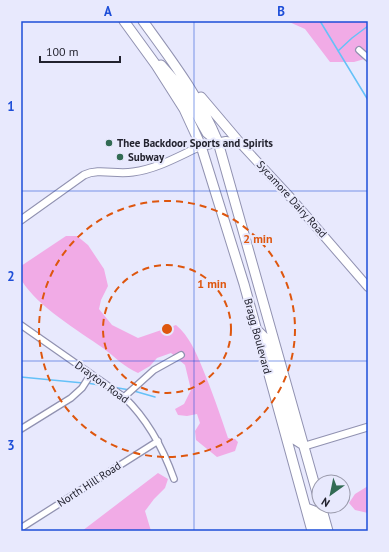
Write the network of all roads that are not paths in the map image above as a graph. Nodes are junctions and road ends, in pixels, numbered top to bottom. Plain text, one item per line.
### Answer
1 (124, 21) edge
2 (143, 21) edge
3 (137, 38) junction
4 (359, 50) dead end
5 (368, 58) edge
6 (183, 76) junction
7 (218, 142) junction
8 (240, 143) junction
9 (202, 146) junction
10 (21, 220) edge
11 (368, 287) edge
12 (21, 325) edge
13 (256, 329) junction
14 (182, 355) dead end
15 (91, 374) junction
16 (124, 397) junction
17 (368, 427) edge
18 (21, 429) edge
19 (158, 440) junction
20 (305, 446) junction
21 (312, 474) edge
22 (174, 478) dead end
23 (306, 508) junction
24 (323, 514) edge
25 (21, 519) edge
26 (23, 527) edge
27 (312, 531) edge
28 (321, 531) edge
29 (328, 531) edge

1 - 3 main road, Bragg Boulevard
2 - 6 main road, Bragg Boulevard
3 - 7 main road
3 - 9 main road, Bragg Boulevard
4 - 5 street
6 - 7 main road, Bragg Boulevard
6 - 8 main road
7 - 8 main road
7 - 9 main road
7 - 20 main road, Bragg Boulevard
8 - 11 main road, Sycamore Dairy Road
9 - 10 street
9 - 13 main road, Bragg Boulevard
12 - 15 street, Drayton Road
13 - 20 main road
13 - 23 main road, Bragg Boulevard
14 - 16 street
15 - 16 street, Drayton Road
15 - 18 street
16 - 19 street, Drayton Road
17 - 20 street
19 - 22 street, Drayton Road
19 - 26 street, North Hill Road
20 - 21 main road, Bragg Boulevard
23 - 27 main road, Bragg Boulevard
23 - 28 main road
24 - 29 main road
25 - 26 street

